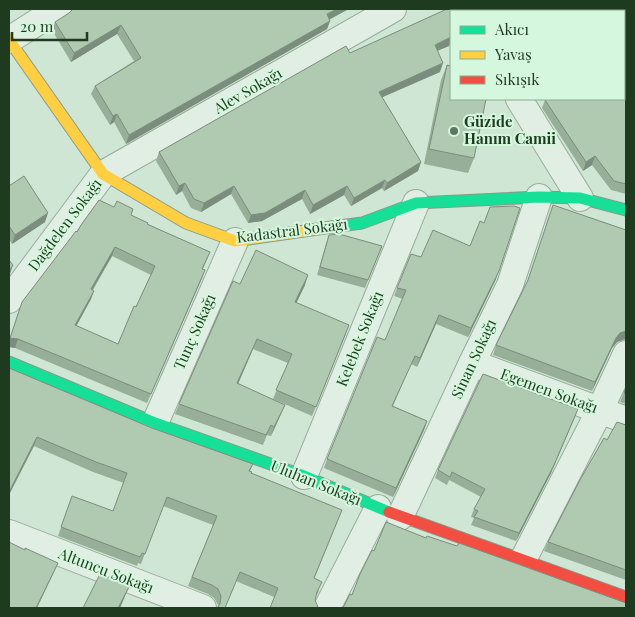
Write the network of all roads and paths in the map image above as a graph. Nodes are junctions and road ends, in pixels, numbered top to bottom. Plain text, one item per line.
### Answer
1 (58, 9) edge
2 (393, 9) edge
3 (9, 40) edge
4 (520, 100) edge
5 (103, 174) junction
6 (538, 197) junction
7 (580, 198) junction
8 (416, 203) junction
9 (626, 210) edge
10 (235, 241) junction
11 (9, 300) edge
12 (626, 354) edge
13 (9, 362) edge
14 (472, 363) junction
15 (600, 410) junction
16 (626, 420) edge
17 (155, 424) junction
18 (304, 476) junction
19 (389, 513) junction
20 (9, 533) edge
21 (523, 560) junction
22 (626, 597) edge
23 (202, 608) edge
24 (327, 608) edge

1 - 3 street
2 - 5 street, Alev Sokağı
3 - 5 street, Kadastral Sokağı
4 - 7 street
5 - 10 street, Kadastral Sokağı
5 - 11 street, Dağdelen Sokağı
6 - 7 street, Kadastral Sokağı
6 - 8 street, Kadastral Sokağı
6 - 14 street, Sinan Sokağı
7 - 9 street, Kadastral Sokağı
8 - 10 street, Kadastral Sokağı
8 - 18 street, Kelebek Sokağı
10 - 17 street, Tunç Sokağı
12 - 15 street
13 - 17 street, Uluhan Sokağı
14 - 15 street, Egemen Sokağı
14 - 19 street, Sinan Sokağı
15 - 16 street, Egemen Sokağı
15 - 21 street
17 - 18 street, Uluhan Sokağı
18 - 19 street, Uluhan Sokağı
19 - 21 street, Uluhan Sokağı
19 - 24 street, Sinan Sokağı
20 - 23 street, Altuncu Sokağı
21 - 22 street, Uluhan Sokağı

